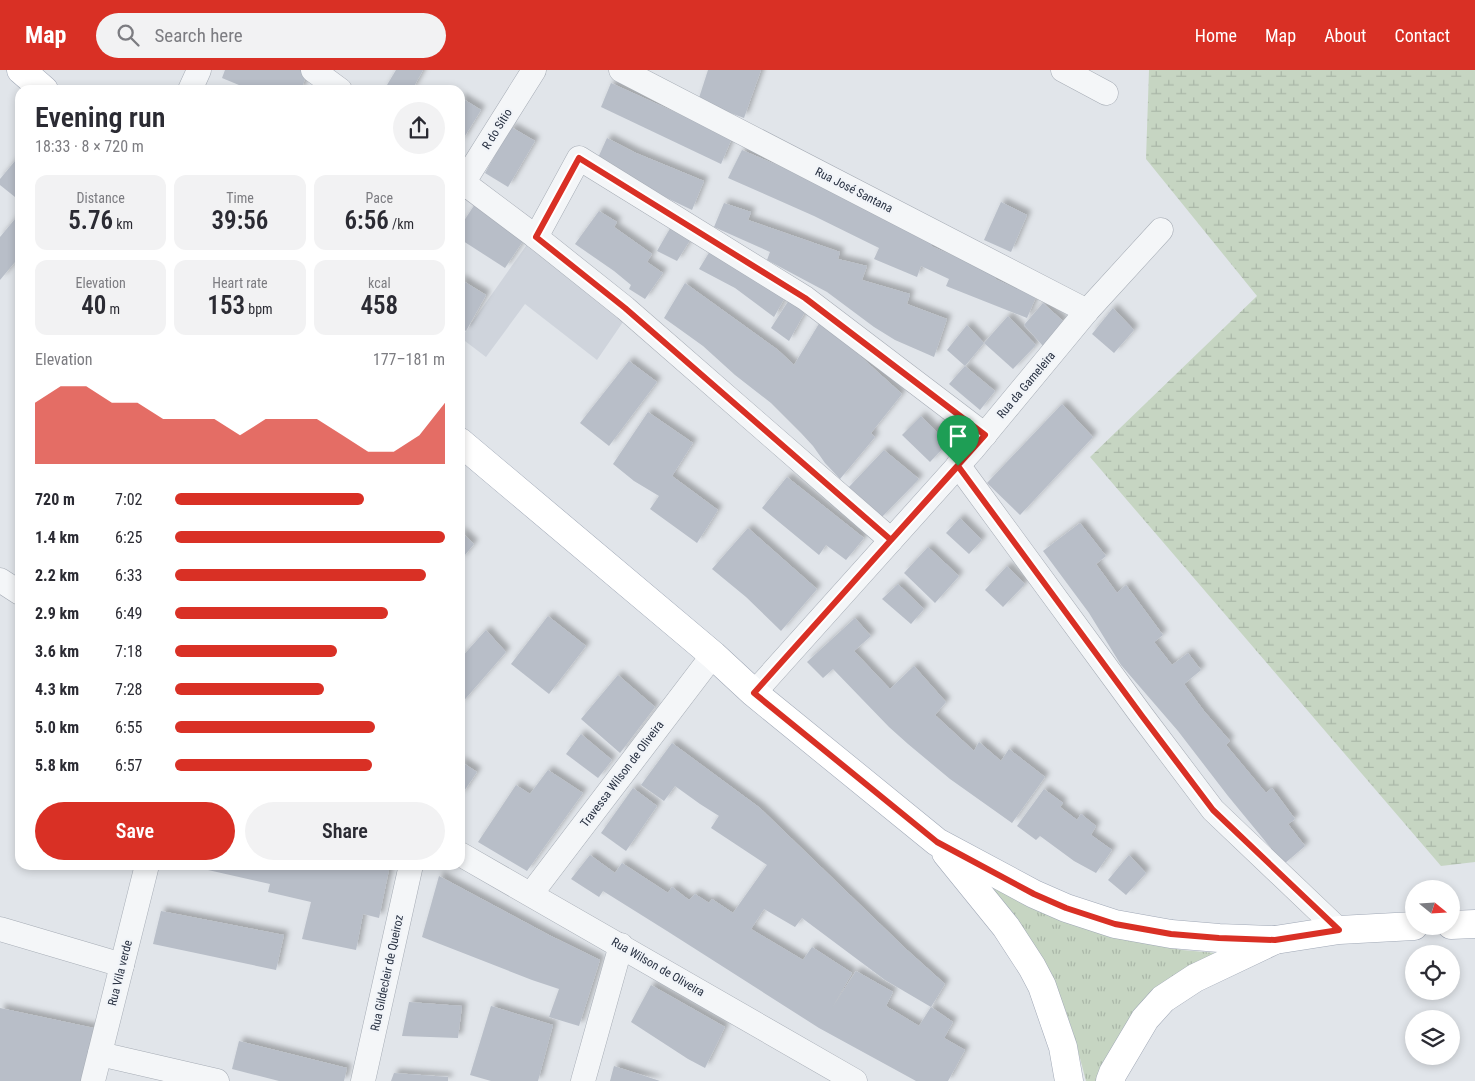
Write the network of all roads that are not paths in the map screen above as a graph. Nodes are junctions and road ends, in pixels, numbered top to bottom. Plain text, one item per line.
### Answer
1 (199, 70) edge
2 (313, 70) edge
3 (534, 70) edge
4 (621, 70) edge
5 (1062, 70) edge
6 (23, 71) edge
7 (38, 85) edge
8 (192, 85) edge
9 (333, 85) edge
10 (1106, 93) dead end
11 (465, 178) edge
12 (465, 187) edge
13 (1161, 230) dead end
14 (536, 237) junction
15 (1087, 311) junction
16 (985, 435) junction
17 (465, 446) edge
18 (958, 466) junction
19 (891, 540) junction
20 (0, 580) edge
21 (15, 590) edge
22 (713, 655) junction
23 (754, 693) junction
24 (937, 842) junction
25 (465, 857) edge
26 (145, 870) edge
27 (409, 870) edge
28 (531, 894) junction
29 (1475, 924) edge
30 (1460, 925) edge
31 (1405, 926) edge
32 (0, 929) edge
33 (1339, 930) junction
34 (1275, 940) junction
35 (621, 945) junction
36 (122, 965) junction
37 (100, 1054) junction
38 (93, 1081) edge
39 (217, 1081) edge
40 (363, 1081) edge
41 (583, 1081) edge
42 (855, 1081) edge
43 (1069, 1081) edge
44 (1110, 1081) edge

1 - 8 street
2 - 9 street
3 - 11 street, R do Sítio
4 - 15 street, Rua José Santana
5 - 10 street
6 - 7 main road
12 - 14 street
13 - 15 street, Rua da Gameleira
14 - 16 street
14 - 19 street
15 - 16 street, Rua da Gameleira
16 - 18 street, Rua da Gameleira
17 - 22 main road
18 - 19 street, Rua da Gameleira
18 - 33 street
19 - 23 street
20 - 21 street
22 - 23 main road
22 - 28 street, Travessa Wilson de Oliveira
23 - 24 main road
24 - 34 main road
24 - 43 main road
25 - 28 street, Rua Wilson de Oliveira
26 - 36 street, Rua Vila verde
27 - 40 street, Rua Gildecleir de Queiroz
28 - 35 street, Rua Wilson de Oliveira
29 - 30 main road
31 - 33 main road
32 - 36 street
33 - 34 main road
34 - 44 main road
35 - 41 street
35 - 42 street, Rua Wilson de Oliveira
36 - 37 street, Rua Vila verde
37 - 38 street, Rua Vila verde
37 - 39 street

